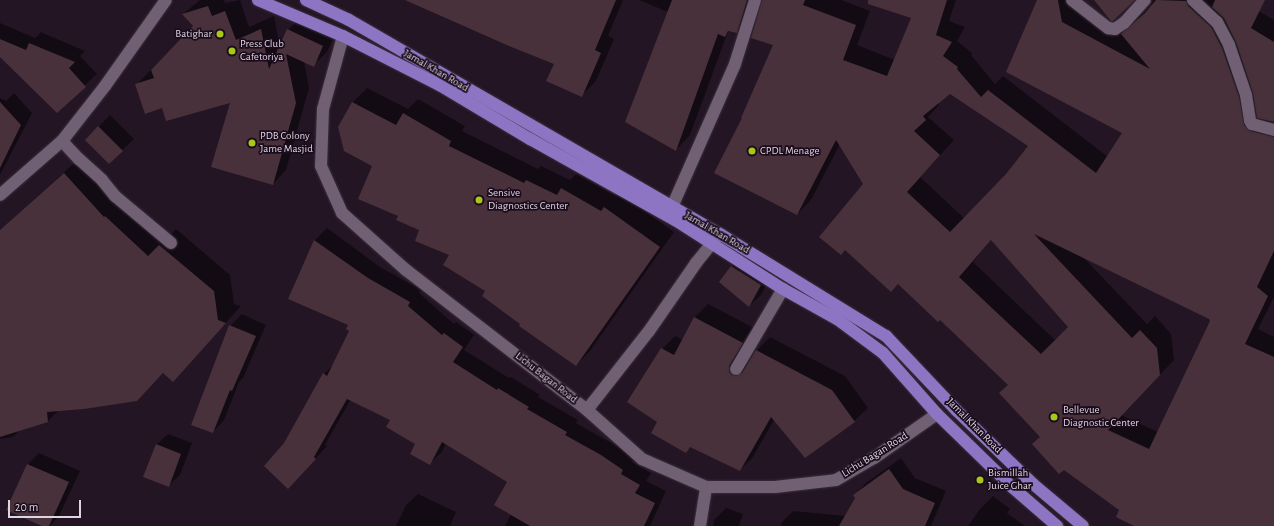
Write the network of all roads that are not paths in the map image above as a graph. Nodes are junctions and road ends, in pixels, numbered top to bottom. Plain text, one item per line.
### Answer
1 (166, 0) edge
2 (258, 0) edge
3 (306, 0) edge
4 (756, 0) edge
5 (1072, 0) edge
6 (1145, 0) edge
7 (1193, 0) edge
8 (343, 36) junction
9 (1274, 130) edge
10 (62, 141) junction
11 (0, 194) edge
12 (672, 207) junction
13 (720, 234) junction
14 (171, 243) dead end
15 (712, 244) junction
16 (782, 289) junction
17 (736, 369) dead end
18 (587, 410) junction
19 (937, 414) junction
20 (706, 487) junction
21 (700, 526) edge
22 (1058, 526) edge
23 (1083, 526) edge

1 - 10 street
2 - 8 main road
3 - 12 main road, Jamal Khan Road
4 - 12 street
5 - 6 street
7 - 9 street
8 - 15 main road
8 - 18 street, Lichu Bagan Road
10 - 11 street
10 - 14 street
12 - 13 main road, Jamal Khan Road
13 - 15 street
13 - 23 main road, Jamal Khan Road
15 - 16 main road
15 - 18 street
16 - 17 street
16 - 19 main road
18 - 20 street, Lichu Bagan Road
19 - 20 street, Lichu Bagan Road
19 - 22 main road
20 - 21 street

